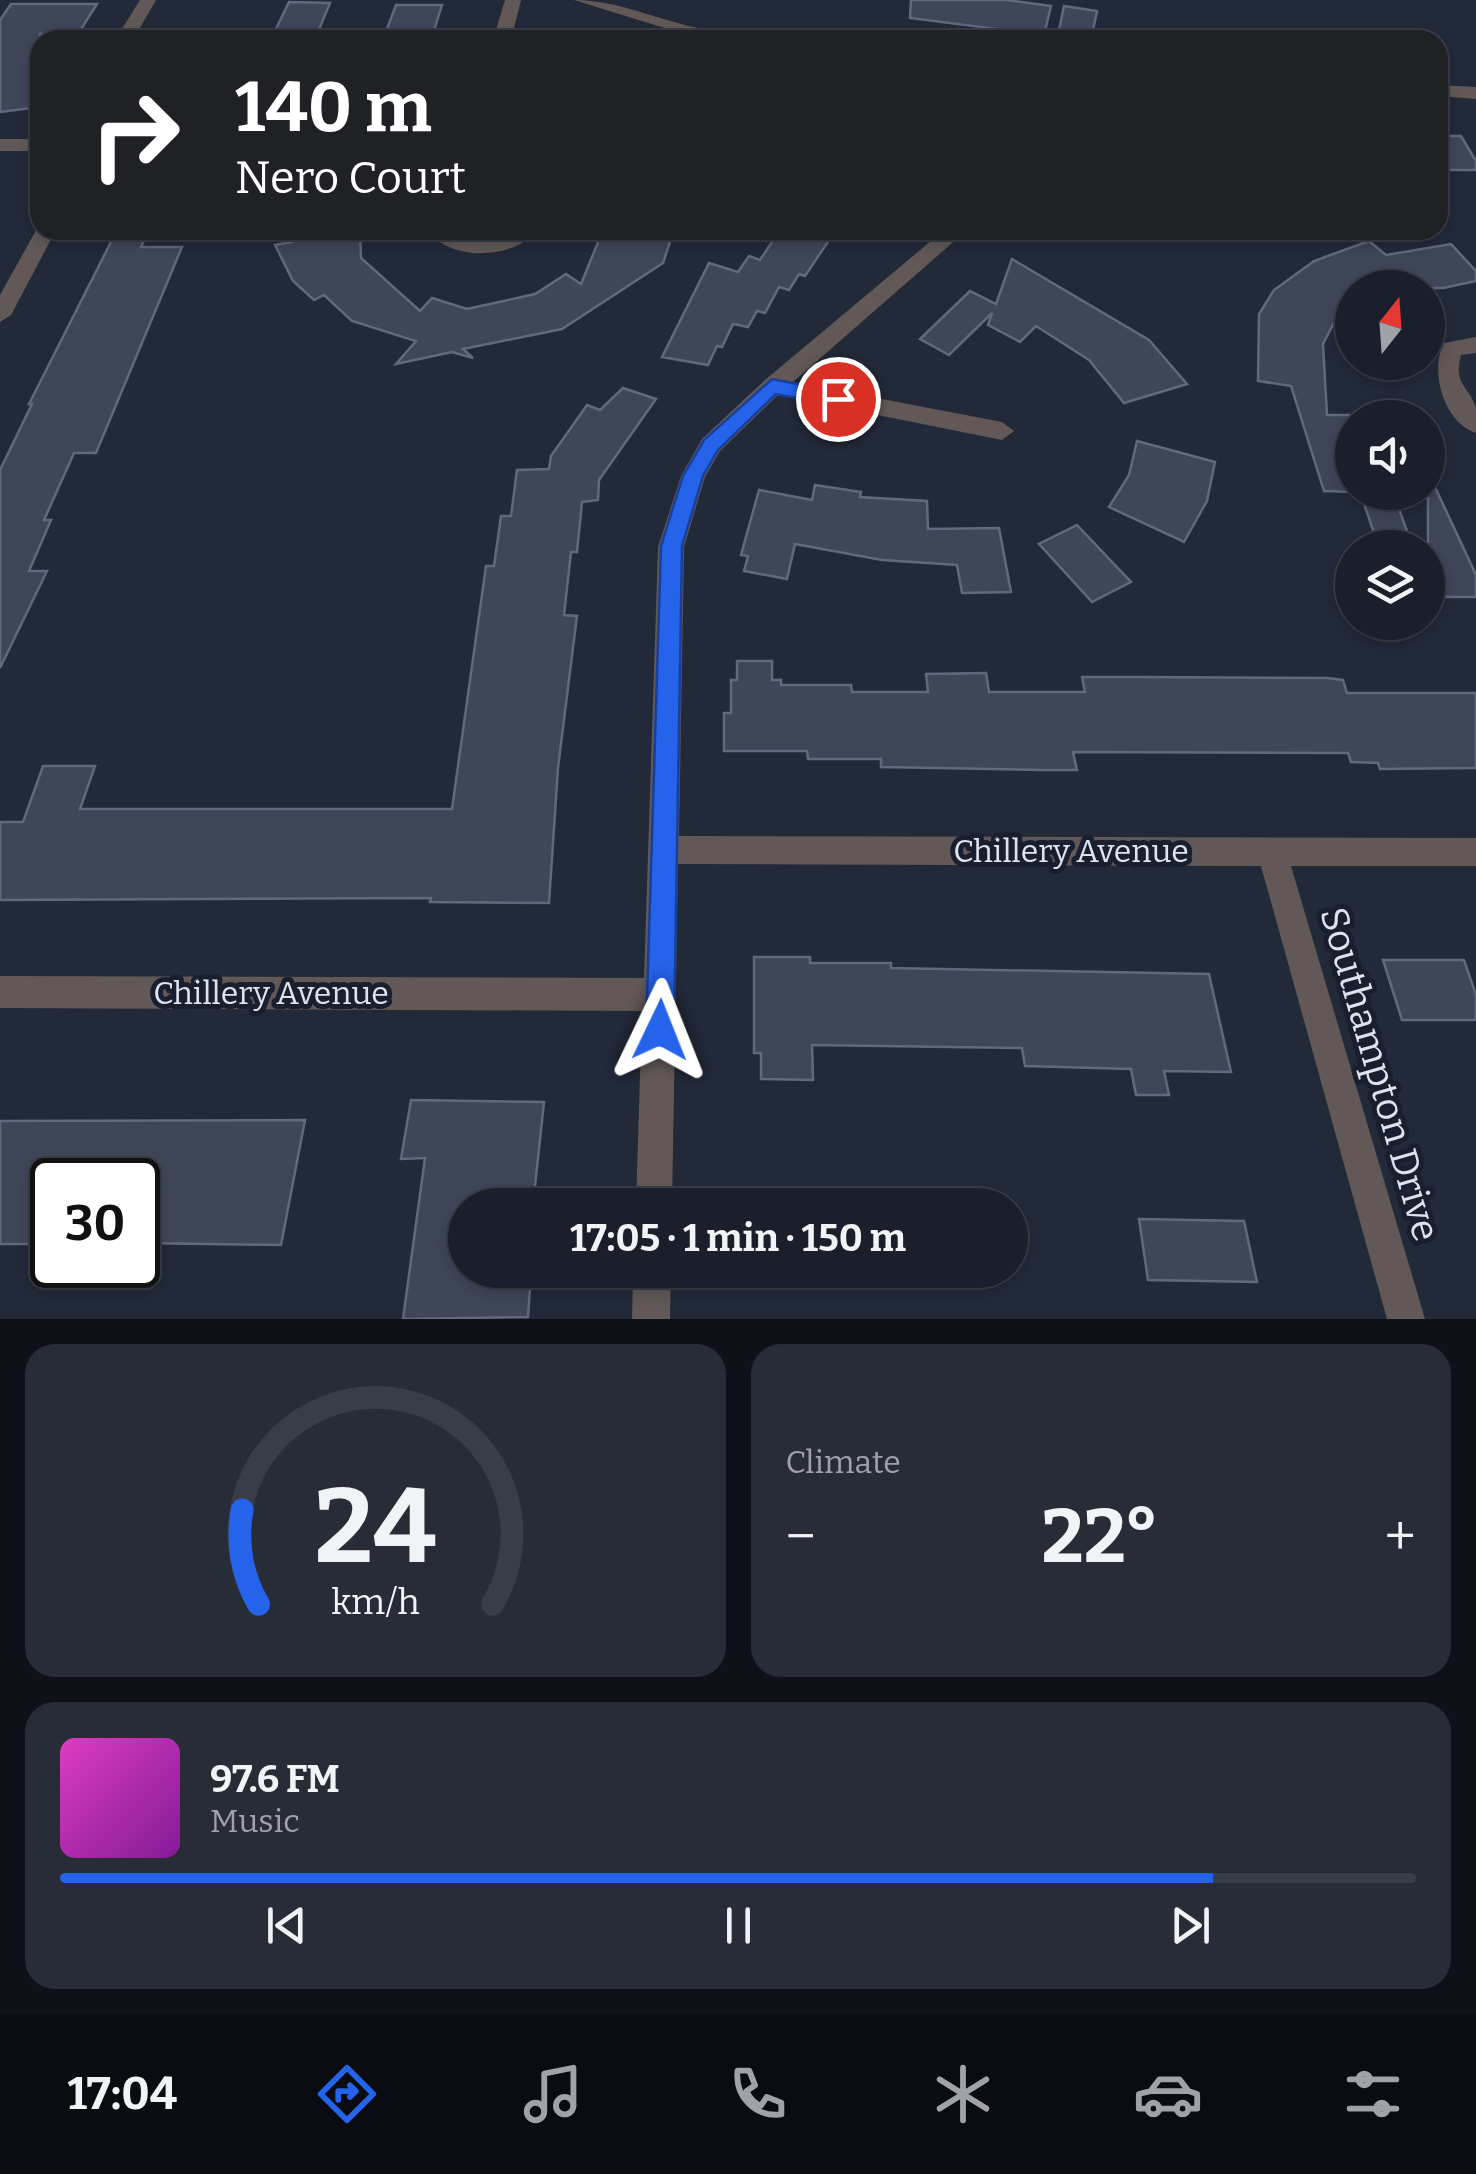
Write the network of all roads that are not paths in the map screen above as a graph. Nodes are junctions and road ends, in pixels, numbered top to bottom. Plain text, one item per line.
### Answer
1 (148, 0) edge
2 (513, 0) edge
3 (582, 0) edge
4 (130, 30) edge
5 (505, 30) edge
6 (686, 30) edge
7 (1448, 92) edge
8 (1476, 94) edge
9 (30, 144) edge
10 (0, 145) edge
11 (41, 240) edge
12 (451, 240) edge
13 (512, 240) edge
14 (945, 240) edge
15 (0, 316) edge
16 (1476, 345) edge
17 (772, 386) junction
18 (1476, 424) edge
19 (1002, 431) dead end
20 (666, 850) junction
21 (1272, 852) junction
22 (1476, 852) edge
23 (0, 992) edge
24 (661, 995) junction
25 (655, 1188) edge
26 (652, 1288) edge
27 (651, 1319) edge
28 (1406, 1319) edge

1 - 4 street
2 - 5 street
3 - 6 street
7 - 8 street
9 - 10 street
11 - 15 street
12 - 13 street
14 - 17 street
16 - 18 street
17 - 19 street
17 - 20 street
20 - 21 street, Chillery Avenue
20 - 24 street
21 - 22 street, Chillery Avenue
21 - 28 street, Southampton Drive
23 - 24 street, Chillery Avenue
24 - 25 street
26 - 27 street

